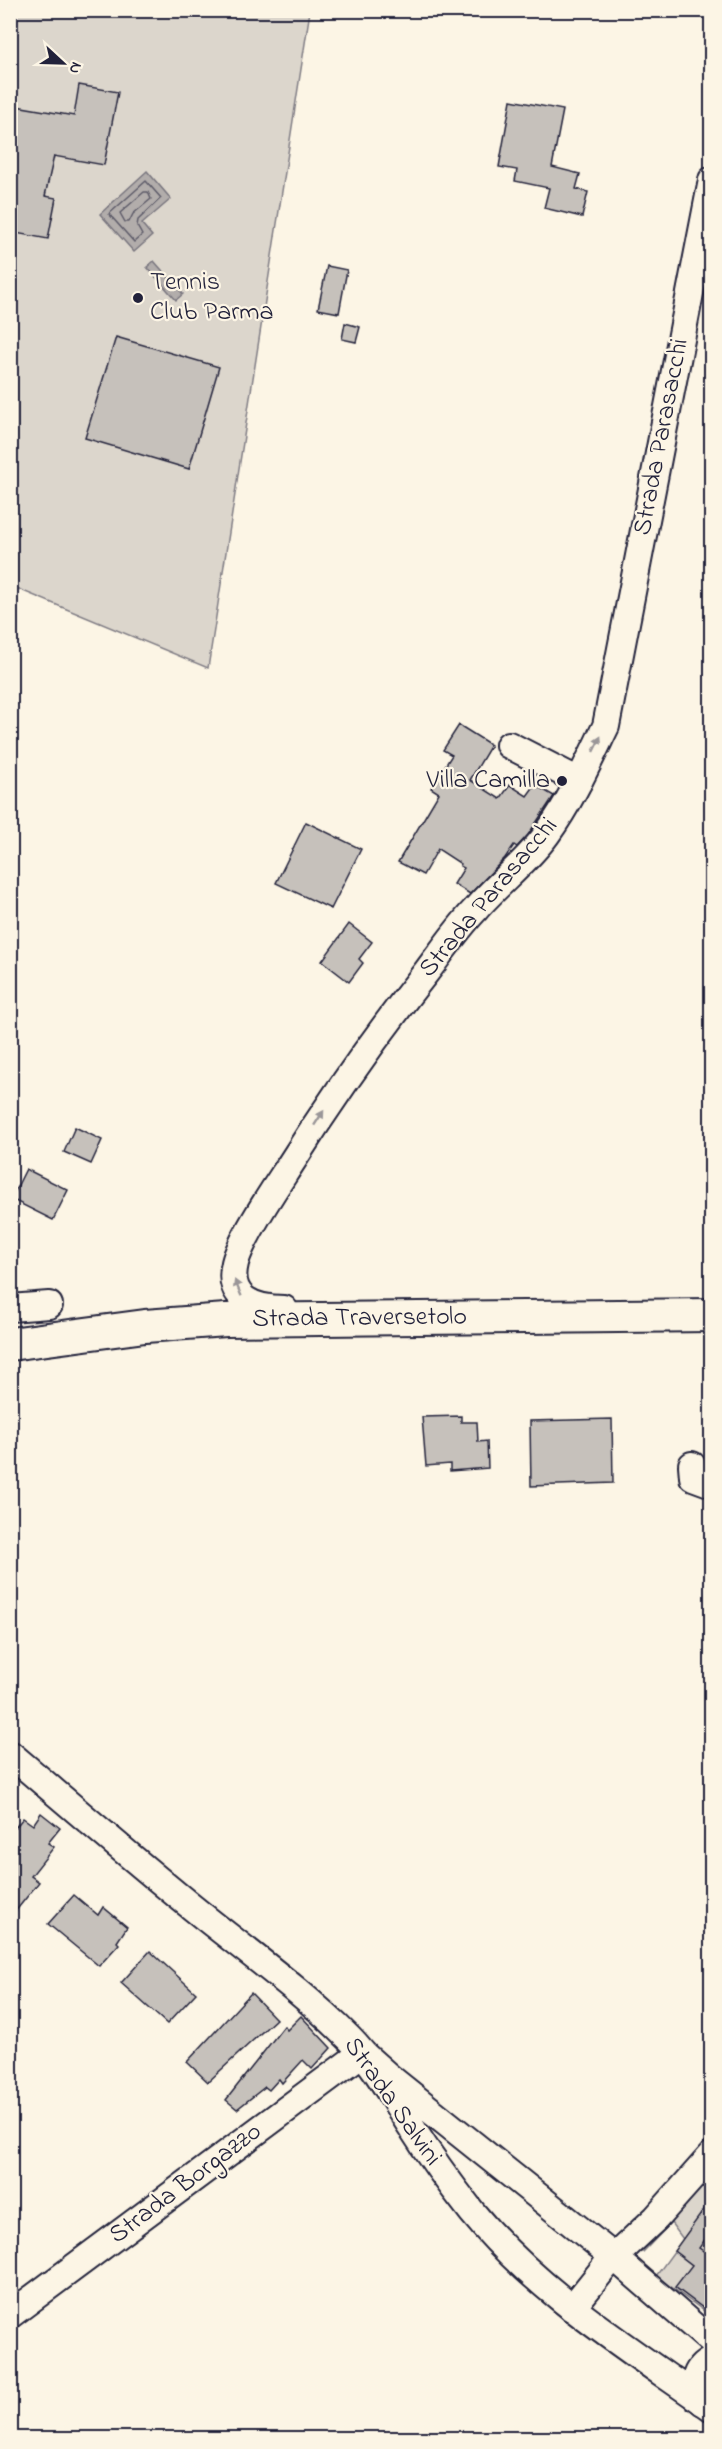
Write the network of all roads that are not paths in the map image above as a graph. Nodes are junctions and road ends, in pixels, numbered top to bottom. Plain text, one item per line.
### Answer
1 (711, 180) edge
2 (508, 745) dead end
3 (579, 781) junction
4 (49, 1305) dead end
5 (10, 1308) edge
6 (711, 1315) edge
7 (412, 1319) junction
8 (10, 1344) edge
9 (692, 1465) dead end
10 (711, 1484) edge
11 (10, 1754) edge
12 (362, 2053) junction
13 (711, 2155) edge
14 (614, 2257) junction
15 (572, 2308) junction
16 (10, 2315) edge
17 (711, 2342) edge
18 (711, 2360) edge
19 (707, 2405) edge

3 -> 1 street, Strada Parasacchi
2 - 3 street
7 -> 3 street, Strada Parasacchi
4 - 5 street
6 - 7 main road, Strada Traversetolo
7 - 8 main road, Strada Traversetolo
9 - 10 street
11 - 12 street, Strada Salvini
12 - 14 street
12 - 15 street, Strada Salvini
12 - 16 street, Strada Borgazzo
13 - 14 street
14 - 15 street
14 - 17 street
15 - 19 street, Strada Salvini
18 - 19 street

